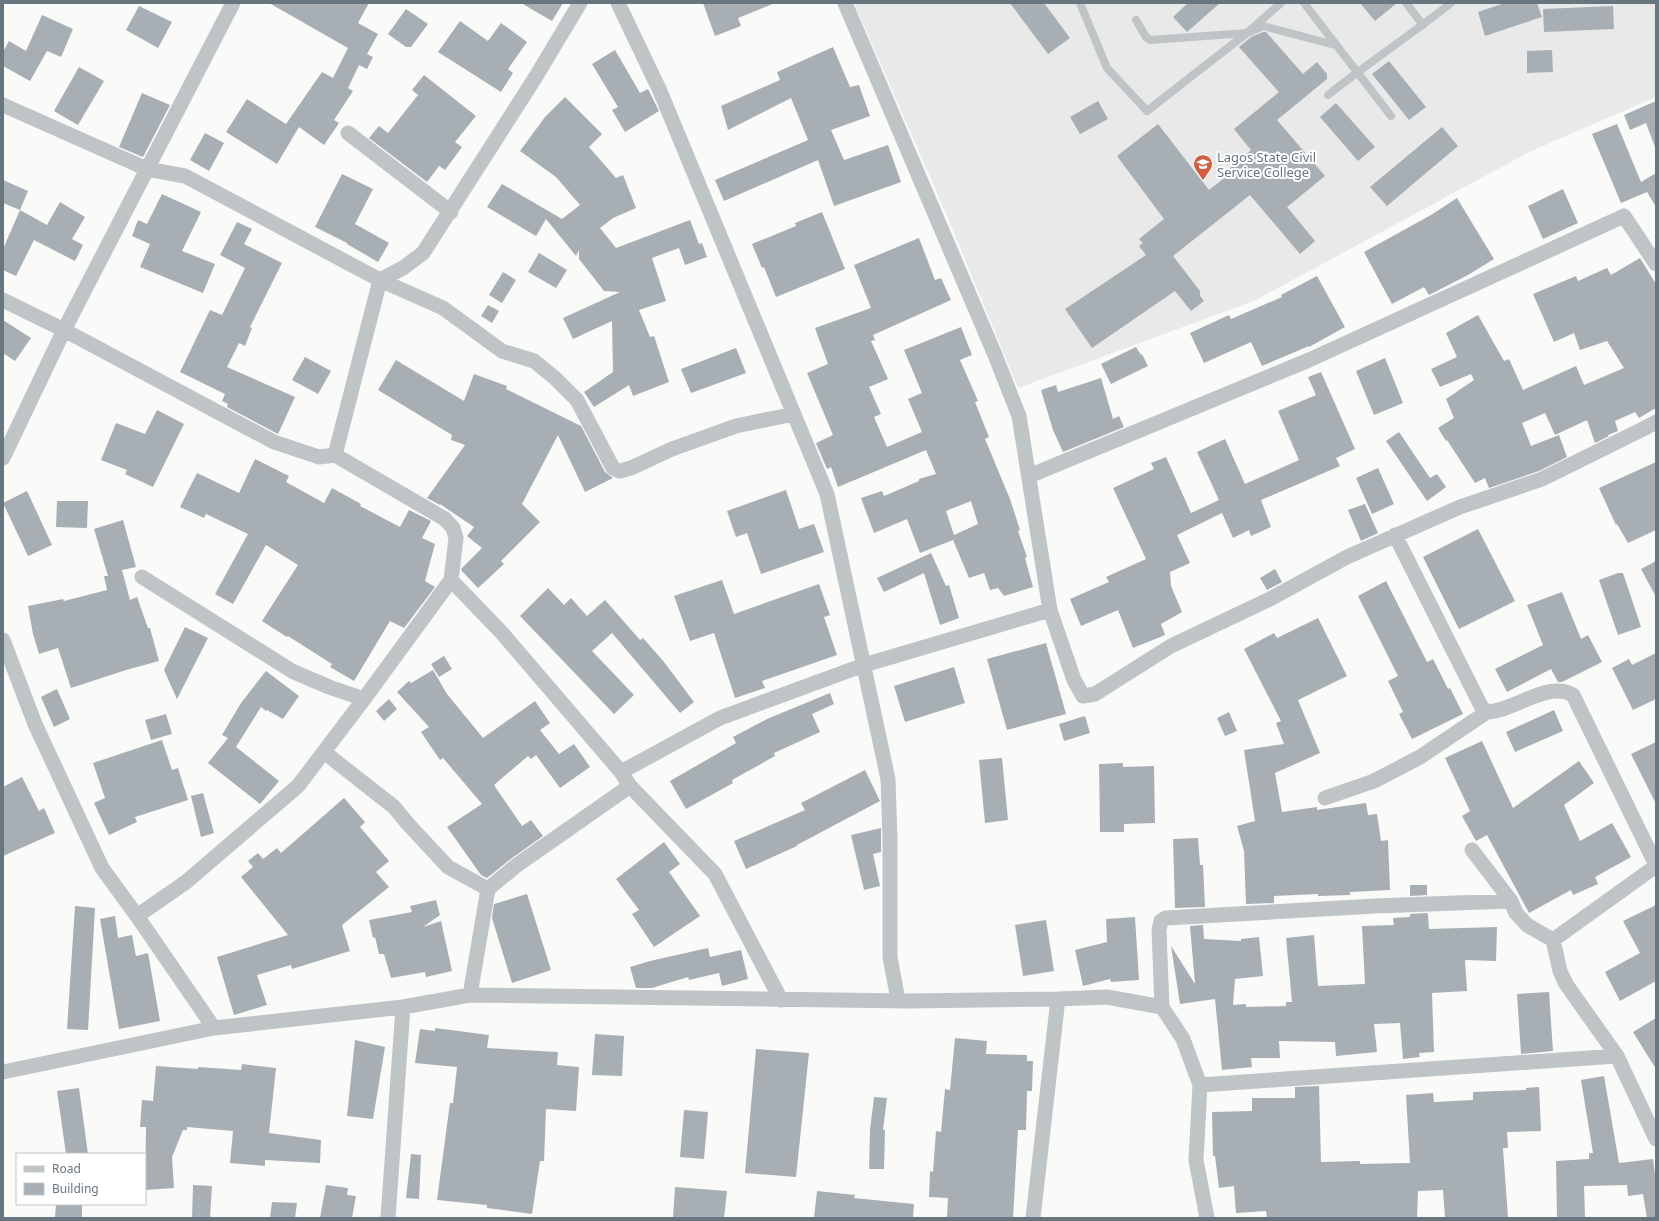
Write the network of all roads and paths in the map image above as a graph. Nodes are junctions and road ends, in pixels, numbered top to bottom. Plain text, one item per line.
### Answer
1 (233, 3) edge
2 (580, 3) edge
3 (618, 3) edge
4 (845, 3) edge
5 (1080, 3) edge
6 (1281, 3) edge
7 (1304, 3) edge
8 (1406, 3) edge
9 (1451, 3) edge
10 (1136, 20) dead end
11 (1423, 25) junction
12 (1247, 32) junction
13 (1335, 45) junction
14 (1356, 72) junction
15 (1328, 94) dead end
16 (3, 105) edge
17 (1390, 116) dead end
18 (348, 133) dead end
19 (147, 169) junction
20 (451, 212) junction
21 (1656, 264) edge
22 (380, 280) junction
23 (3, 300) edge
24 (64, 330) junction
25 (794, 414) junction
26 (1656, 422) edge
27 (335, 455) junction
28 (3, 458) edge
29 (1029, 476) junction
30 (1395, 535) junction
31 (142, 577) dead end
32 (451, 580) junction
33 (1050, 610) junction
34 (3, 640) edge
35 (864, 665) junction
36 (364, 699) junction
37 (1487, 712) junction
38 (324, 752) junction
39 (621, 772) junction
40 (630, 786) junction
41 (1325, 798) dead end
42 (1472, 850) dead end
43 (1656, 865) edge
44 (488, 889) junction
45 (1511, 901) junction
46 (137, 916) junction
47 (1553, 940) junction
48 (470, 995) junction
49 (1058, 999) junction
50 (781, 1000) junction
51 (898, 1000) junction
52 (403, 1007) junction
53 (1162, 1007) junction
54 (214, 1028) junction
55 (1617, 1056) junction
56 (3, 1072) edge
57 (1200, 1084) junction
58 (1656, 1139) edge
59 (388, 1218) edge
60 (1033, 1218) edge
61 (1207, 1218) edge

1 - 19 street
2 - 20 street
3 - 25 street
4 - 29 street
5 - 12 lane
6 - 12 lane
7 - 13 lane
8 - 11 lane
9 - 11 lane
10 - 12 lane
11 - 14 lane
12 - 13 lane
13 - 14 lane
14 - 15 lane
14 - 17 lane
16 - 19 street
18 - 20 street
19 - 22 street
19 - 24 street
20 - 22 street
21 - 29 street
22 - 25 street
22 - 27 street
23 - 24 street
24 - 27 street
24 - 28 street
25 - 35 street
26 - 30 street
27 - 32 street
29 - 33 street
30 - 33 street
30 - 37 street
31 - 36 street
32 - 36 street
32 - 39 street
33 - 35 street
34 - 46 street
35 - 39 street
35 - 51 street
36 - 38 street
37 - 41 street
37 - 43 street
38 - 44 street
38 - 46 street
39 - 40 street
40 - 44 street
40 - 50 street
42 - 45 street
43 - 47 street
44 - 48 street
45 - 47 street
45 - 53 street
46 - 54 street
47 - 55 street
48 - 50 street
48 - 52 street
49 - 51 street
49 - 53 street
49 - 60 street
50 - 51 street
52 - 54 street
52 - 59 street
53 - 57 street
54 - 56 street
55 - 57 street
55 - 58 street
57 - 61 street

